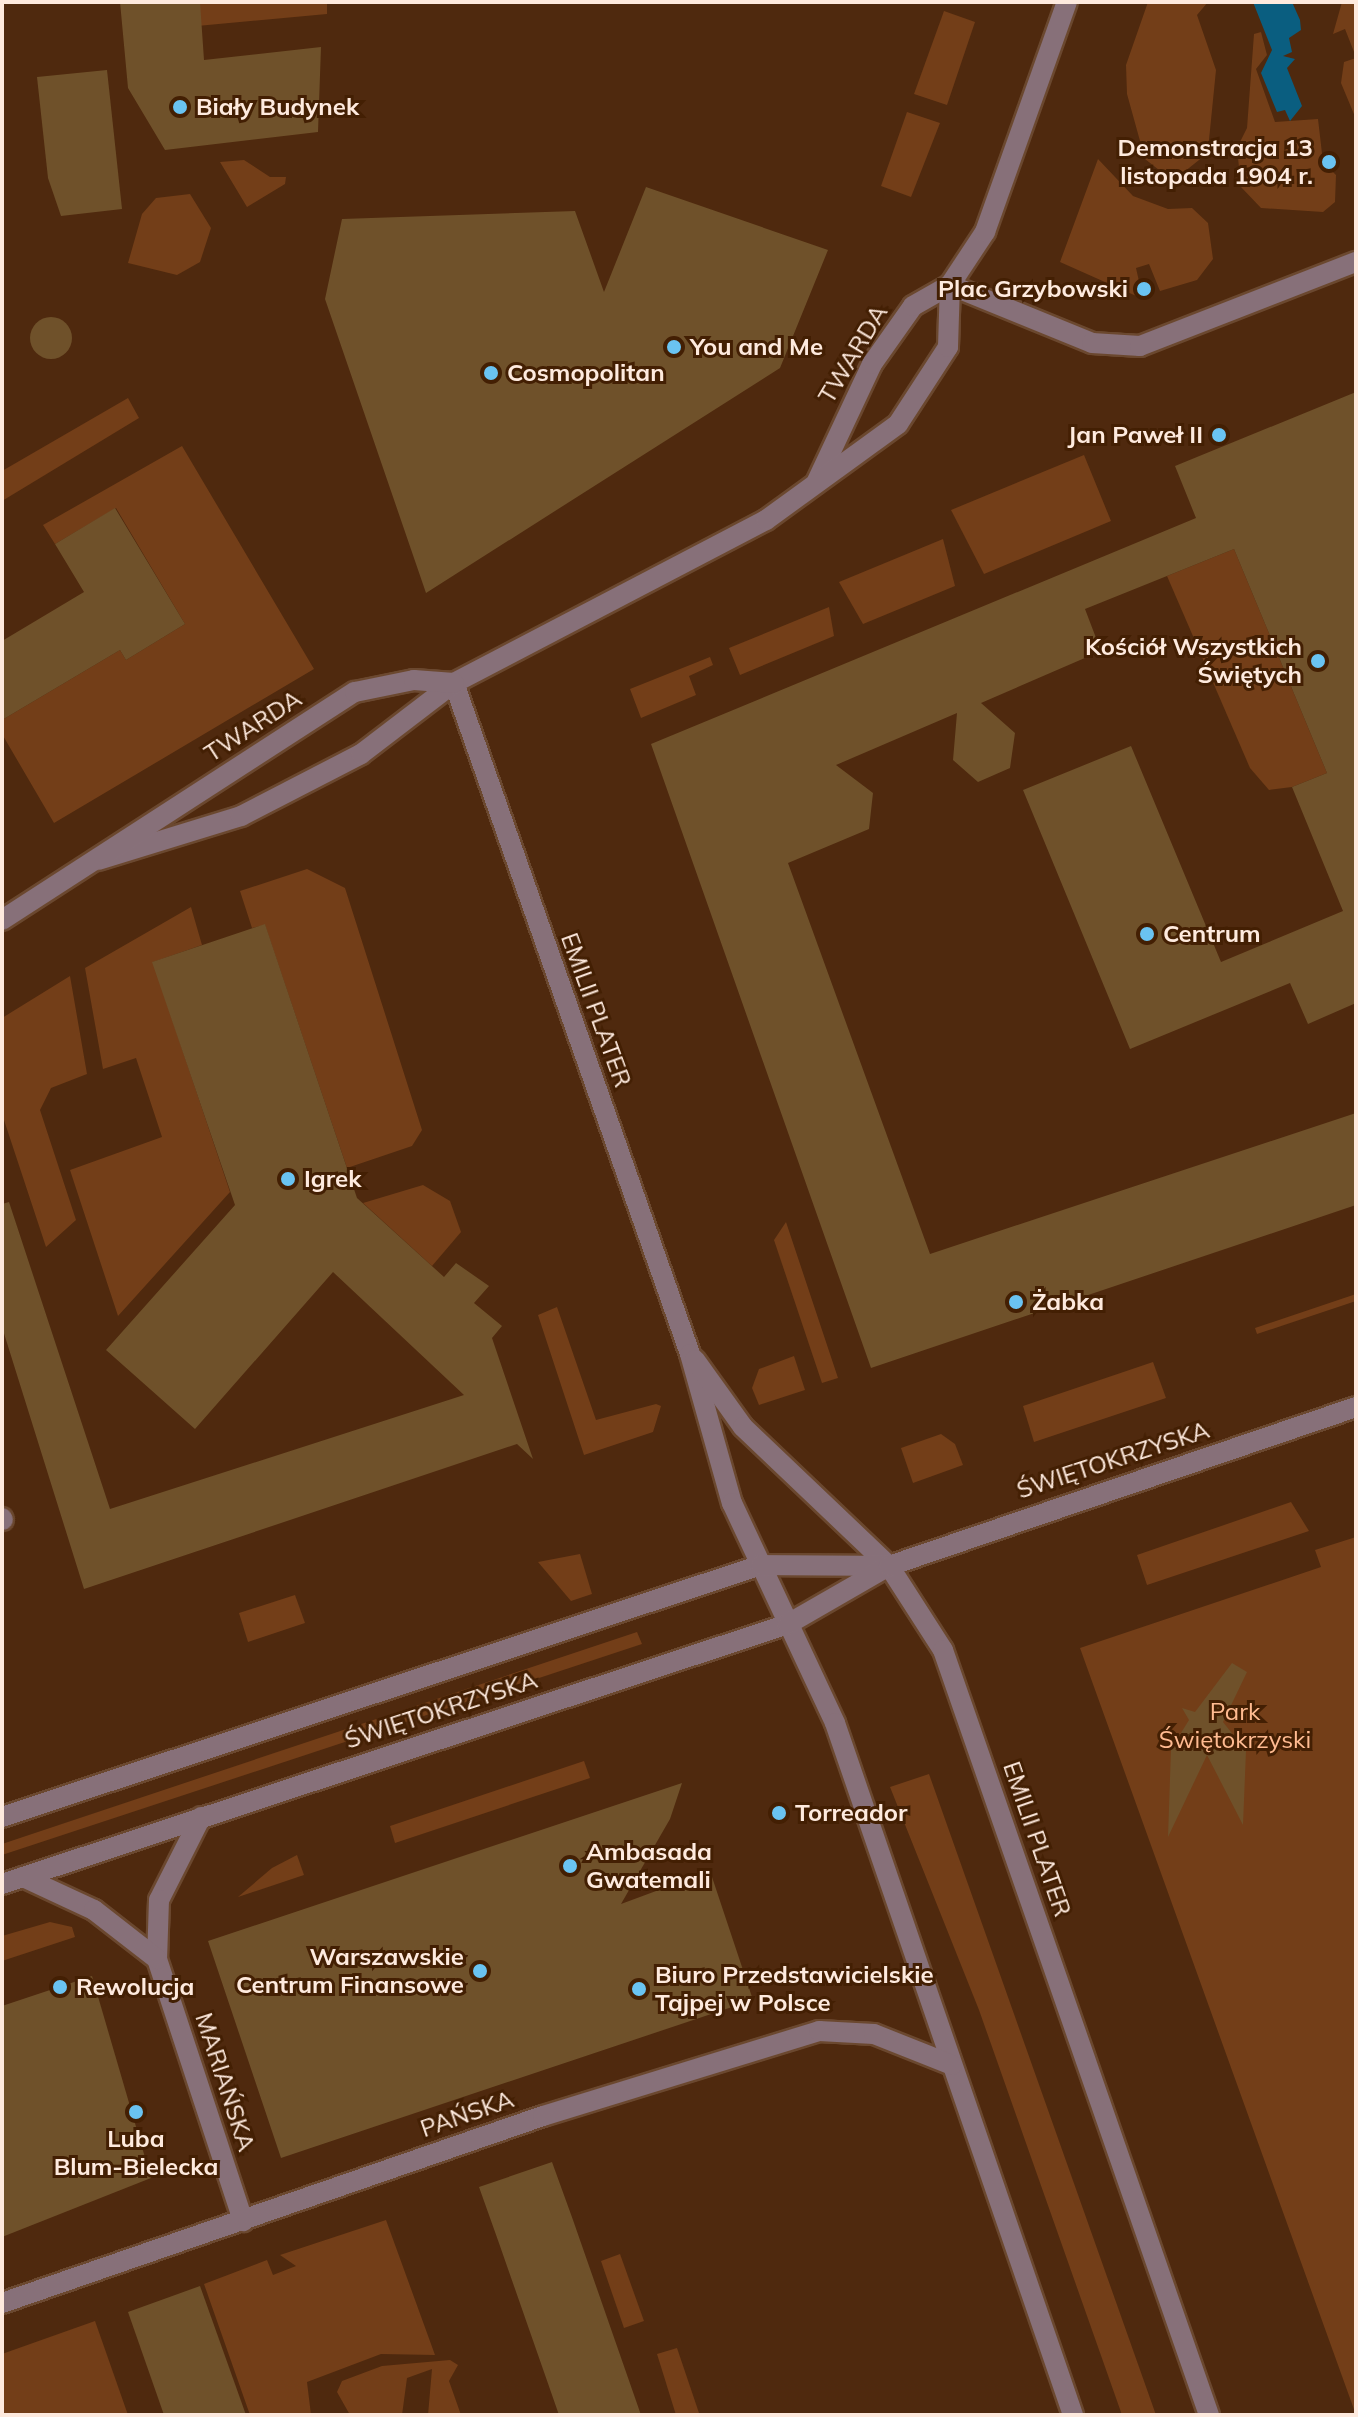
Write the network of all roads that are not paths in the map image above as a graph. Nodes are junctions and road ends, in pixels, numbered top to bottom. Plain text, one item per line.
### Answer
1 (1067, 2) edge
2 (1356, 262) edge
3 (950, 285) junction
4 (817, 481) junction
5 (454, 683) junction
6 (98, 860) junction
7 (2, 920) edge
8 (690, 1354) junction
9 (1356, 1407) edge
10 (761, 1565) junction
11 (889, 1566) junction
12 (788, 1624) junction
13 (2, 1817) edge
14 (201, 1817) junction
15 (23, 1877) junction
16 (2, 1884) edge
17 (157, 1959) junction
18 (952, 2065) junction
19 (243, 2221) junction
20 (2, 2303) edge
21 (1073, 2415) edge
22 (1209, 2415) edge

1 - 3 street
2 - 3 street
3 - 4 street, TWARDA
3 - 4 street, TWARDA
4 - 5 street, TWARDA
5 - 6 street, TWARDA
5 - 6 street, TWARDA
5 - 8 street, EMILII PLATER
6 - 7 street, TWARDA
8 - 10 street, EMILII PLATER
8 - 11 street, EMILII PLATER
9 - 11 street, ŚWIĘTOKRZYSKA
10 - 11 street, ŚWIĘTOKRZYSKA
10 - 12 street, EMILII PLATER
10 - 13 street, ŚWIĘTOKRZYSKA
11 - 12 street, ŚWIĘTOKRZYSKA
11 - 22 street, EMILII PLATER
12 - 14 street, ŚWIĘTOKRZYSKA
12 - 18 street, EMILII PLATER
14 - 15 street, ŚWIĘTOKRZYSKA
14 - 17 street, MARIAŃSKA
15 - 16 street, ŚWIĘTOKRZYSKA
15 - 17 street
17 - 19 street, MARIAŃSKA
18 - 19 street, PAŃSKA
18 - 21 street, EMILII PLATER
19 - 20 street, PAŃSKA

